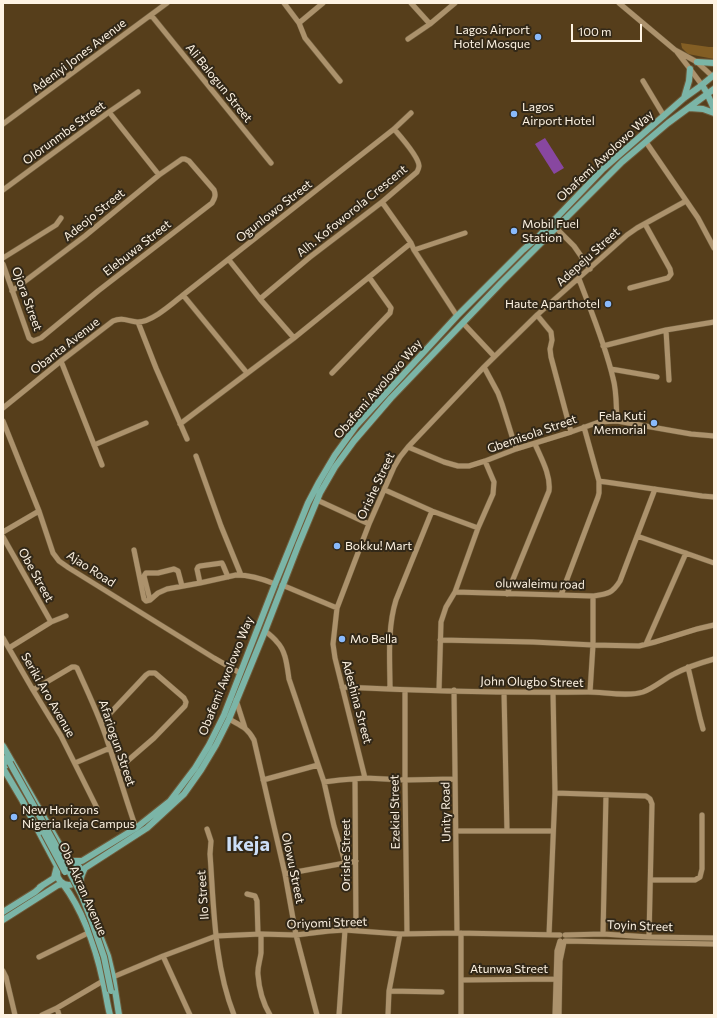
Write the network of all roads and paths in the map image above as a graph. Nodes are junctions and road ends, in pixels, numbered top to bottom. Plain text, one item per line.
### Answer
1 (167, 3) edge
2 (284, 3) edge
3 (323, 3) edge
4 (411, 3) edge
5 (455, 3) edge
6 (619, 3) edge
7 (151, 15) junction
8 (299, 23) junction
9 (430, 24) junction
10 (408, 39) dead end
11 (675, 50) junction
12 (697, 62) junction
13 (714, 63) edge
14 (690, 68) junction
15 (713, 77) edge
16 (340, 81) dead end
17 (643, 81) dead end
18 (702, 85) junction
19 (714, 89) edge
20 (138, 92) dead end
21 (707, 93) junction
22 (684, 98) junction
23 (689, 108) junction
24 (714, 109) edge
25 (109, 112) junction
26 (411, 113) dead end
27 (714, 113) edge
28 (664, 116) junction
29 (3, 124) edge
30 (394, 129) junction
31 (646, 142) junction
32 (189, 161) joint
33 (271, 163) dead end
34 (159, 175) junction
35 (3, 190) edge
36 (686, 201) junction
37 (382, 202) junction
38 (61, 218) dead end
39 (645, 224) junction
40 (556, 228) junction
41 (465, 233) dead end
42 (411, 244) junction
43 (714, 248) edge
44 (414, 250) junction
45 (3, 258) edge
46 (229, 260) junction
47 (3, 264) edge
48 (590, 268) junction
49 (369, 277) junction
50 (578, 279) junction
51 (630, 288) dead end
52 (12, 291) junction
53 (183, 295) junction
54 (260, 299) junction
55 (537, 315) junction
56 (457, 316) junction
57 (146, 320) joint
58 (138, 322) junction
59 (714, 322) edge
60 (463, 323) junction
61 (666, 330) junction
62 (294, 338) junction
63 (33, 341) joint
64 (603, 346) junction
65 (494, 356) junction
66 (61, 361) junction
67 (484, 367) junction
68 (611, 369) junction
69 (332, 372) dead end
70 (247, 373) junction
71 (657, 377) dead end
72 (669, 380) dead end
73 (388, 396) junction
74 (3, 408) edge
75 (3, 421) edge
76 (617, 421) junction
77 (146, 423) dead end
78 (180, 424) junction
79 (584, 427) junction
80 (571, 432) junction
81 (714, 436) edge
82 (187, 440) dead end
83 (535, 444) junction
84 (94, 445) junction
85 (408, 447) junction
86 (516, 449) junction
87 (196, 456) dead end
88 (485, 461) junction
89 (102, 465) dead end
90 (599, 481) junction
91 (655, 489) junction
92 (385, 490) junction
93 (714, 497) edge
94 (318, 500) junction
95 (38, 511) junction
96 (432, 511) junction
97 (370, 524) junction
98 (478, 528) junction
99 (3, 532) edge
100 (637, 536) junction
101 (3, 537) edge
102 (134, 550) dead end
103 (686, 553) junction
104 (714, 564) edge
105 (241, 575) junction
106 (228, 577) junction
107 (200, 583) junction
108 (275, 584) junction
109 (282, 585) junction
110 (182, 586) junction
111 (455, 592) junction
112 (507, 594) junction
113 (561, 595) junction
114 (593, 596) junction
115 (150, 600) junction
116 (337, 608) junction
117 (66, 616) dead end
118 (51, 622) junction
119 (714, 625) edge
120 (265, 631) junction
121 (3, 638) edge
122 (440, 640) junction
123 (646, 644) junction
124 (593, 645) junction
125 (9, 648) junction
126 (714, 659) edge
127 (688, 667) junction
128 (240, 673) junction
129 (342, 687) junction
130 (390, 689) junction
131 (33, 690) junction
132 (405, 690) junction
133 (439, 690) junction
134 (454, 690) junction
135 (504, 692) junction
136 (590, 692) junction
137 (553, 693) junction
138 (236, 700) junction
139 (229, 719) junction
140 (101, 723) junction
141 (245, 728) junction
142 (703, 729) dead end
143 (3, 746) edge
144 (110, 748) junction
145 (3, 751) edge
146 (3, 758) edge
147 (75, 763) junction
148 (6, 765) edge
149 (318, 765) junction
150 (117, 770) junction
151 (366, 778) junction
152 (355, 779) junction
153 (455, 779) junction
154 (263, 780) junction
155 (404, 780) junction
156 (324, 782) junction
157 (555, 793) junction
158 (606, 795) junction
159 (171, 803) junction
160 (97, 808) dead end
161 (702, 815) dead end
162 (45, 820) junction
163 (35, 825) junction
164 (136, 828) junction
165 (207, 829) dead end
166 (456, 831) junction
167 (507, 831) junction
168 (553, 832) junction
169 (50, 853) junction
170 (65, 854) junction
171 (86, 858) junction
172 (70, 861) junction
173 (356, 861) junction
174 (345, 862) junction
175 (92, 863) junction
176 (57, 869) junction
177 (285, 874) junction
178 (81, 876) junction
179 (651, 880) junction
180 (63, 884) junction
181 (40, 887) junction
182 (82, 891) junction
183 (45, 893) junction
184 (247, 894) dead end
185 (71, 897) junction
186 (3, 912) edge
187 (3, 920) edge
188 (345, 930) junction
189 (356, 930) junction
190 (98, 931) junction
191 (88, 933) junction
192 (459, 933) junction
193 (260, 934) junction
194 (400, 934) junction
195 (407, 934) junction
196 (603, 934) junction
197 (296, 935) junction
198 (550, 935) junction
199 (216, 936) junction
200 (649, 937) junction
201 (562, 938) junction
202 (714, 938) edge
203 (714, 944) edge
204 (163, 956) junction
205 (39, 957) dead end
206 (3, 971) edge
207 (113, 977) junction
208 (4, 978) edge
209 (556, 979) junction
210 (462, 980) junction
211 (103, 981) junction
212 (110, 991) junction
213 (389, 992) junction
214 (442, 992) dead end
215 (57, 1008) junction
216 (15, 1015) edge
217 (42, 1015) edge
218 (58, 1015) edge
219 (111, 1015) edge
220 (118, 1015) edge
221 (190, 1015) edge
222 (234, 1015) edge
223 (270, 1015) edge
224 (317, 1015) edge
225 (339, 1015) edge
226 (388, 1015) edge
227 (461, 1015) edge
228 (555, 1015) edge
229 (559, 1015) edge

1 - 7 street, Adeniyi Jones Avenue
2 - 8 street
3 - 8 street
4 - 9 street
5 - 9 street
6 - 11 street
7 - 29 street, Adeniyi Jones Avenue
7 - 33 street, Ali Balogun Street
8 - 16 street
9 - 10 street
11 - 12 street
11 - 14 street
12 - 13 main road
12 - 15 street
14 - 18 street
14 - 22 main road
15 - 18 main road, Obafemi Awolowo Way
17 - 28 street
18 - 21 main road
18 - 22 main road, Obafemi Awolowo Way
19 - 21 main road, Obafemi Awolowo Way
20 - 25 street, Olorunmbe Street
21 - 23 main road, Obafemi Awolowo Way
21 - 24 main road
22 - 28 main road, Obafemi Awolowo Way
23 - 27 main road
23 - 31 main road, Obafemi Awolowo Way
25 - 34 street
25 - 35 street, Olorunmbe Street
26 - 30 street, Ogunlowo Street
28 - 56 main road, Obafemi Awolowo Way
30 - 37 street, Alh. Kofoworola Crescent
30 - 46 street, Ogunlowo Street
31 - 36 street
31 - 40 main road, Obafemi Awolowo Way
32 - 34 street, Adeojo Street
32 - 63 street, Elebuwa Street
34 - 52 street, Adeojo Street
36 - 39 street, Adepeju Street
36 - 43 street
37 - 42 street
37 - 54 street, Alh. Kofoworola Crescent
38 - 45 street
39 - 48 street, Adepeju Street
39 - 51 street
40 - 48 street
40 - 60 main road, Obafemi Awolowo Way
41 - 44 street
42 - 44 street
42 - 49 street
44 - 56 street
46 - 53 street, Ogunlowo Street
46 - 54 street
47 - 52 street, Ojora Street
48 - 50 street, Adepeju Street
49 - 62 street
49 - 69 street
50 - 55 street, Adepeju Street
50 - 64 street
52 - 63 street, Ojora Street
53 - 57 street, Ogunlowo Street
53 - 70 street
54 - 62 street
55 - 65 street, Adepeju Street
55 - 80 street
56 - 73 main road, Obafemi Awolowo Way
57 - 58 street, Obanta Avenue
58 - 66 street, Obanta Avenue
58 - 78 street
59 - 61 street
60 - 65 street
60 - 73 main road, Obafemi Awolowo Way
61 - 64 street
61 - 72 street
62 - 70 street
64 - 68 street
65 - 67 street, Orishe Street
66 - 74 street, Obanta Avenue
66 - 84 street
67 - 85 street, Orishe Street
67 - 86 street
68 - 71 street
68 - 76 street
70 - 78 street
73 - 94 main road, Obafemi Awolowo Way
73 - 108 main road, Obafemi Awolowo Way
75 - 95 street, Ajao Road
76 - 79 street, Gbemisola Street
76 - 81 street, Gbemisola Street
77 - 84 street
78 - 82 street
79 - 80 street, Gbemisola Street
79 - 90 street
80 - 83 street, Gbemisola Street
83 - 86 street, Gbemisola Street
83 - 112 street
84 - 89 street
85 - 88 street, Gbemisola Street
85 - 92 street, Orishe Street
86 - 88 street, Gbemisola Street
87 - 105 street
88 - 98 street
90 - 91 street
90 - 113 street
91 - 93 street
91 - 100 street
92 - 96 street
92 - 97 street, Orishe Street
94 - 97 street
94 - 109 main road, Obafemi Awolowo Way
95 - 99 street
95 - 128 street, Ajao Road
96 - 98 street
96 - 130 street
97 - 116 street, Orishe Street
98 - 111 street
100 - 103 street
100 - 114 street
101 - 118 street, Obe Street
102 - 115 street
103 - 104 street
103 - 123 street
105 - 106 street
105 - 108 street
106 - 107 street
106 - 107 street
107 - 110 street
108 - 128 main road, Obafemi Awolowo Way
109 - 116 street
109 - 120 main road, Obafemi Awolowo Way
110 - 115 street
110 - 115 street
111 - 112 street, oluwaleimu road
111 - 122 street
112 - 113 street, oluwaleimu road
113 - 114 street, oluwaleimu road
114 - 124 street, oluwaleimu road
116 - 129 street, Adeshina Street
117 - 118 street
118 - 125 street
119 - 123 street
120 - 138 main road, Obafemi Awolowo Way
120 - 149 street
121 - 125 street, Seriki Aro Avenue
122 - 124 street
122 - 133 street
123 - 124 street
124 - 136 street, oluwaleimu road
125 - 131 street, Seriki Aro Avenue
126 - 127 street, John Olugbo Street
127 - 136 street, John Olugbo Street
127 - 142 street
128 - 159 main road, Obafemi Awolowo Way
129 - 130 street, John Olugbo Street
129 - 151 street, Adeshina Street
130 - 132 street, John Olugbo Street
131 - 140 street, Afariogun Street
131 - 147 street, Seriki Aro Avenue
132 - 133 street, John Olugbo Street
132 - 155 street, Ezekiel Street
133 - 134 street, John Olugbo Street
134 - 135 street, John Olugbo Street
134 - 153 street, Unity Road
135 - 137 street, John Olugbo Street
135 - 167 street
136 - 137 street, John Olugbo Street
137 - 157 street
138 - 139 main road, Obafemi Awolowo Way
138 - 141 street, Olowu Street
139 - 141 street, Olowu Street
139 - 159 main road, Obafemi Awolowo Way
140 - 144 street, Afariogun Street
140 - 150 street
141 - 154 street, Olowu Street
143 - 162 main road
144 - 147 street
144 - 150 street, Afariogun Street
145 - 148 main road, Oba Akran Avenue
146 - 148 main road, Oba Akran Avenue
147 - 160 street, Seriki Aro Avenue
148 - 163 main road
148 - 212 main road, Oba Akran Avenue, bridge
149 - 154 street
149 - 156 street
150 - 164 street, Afariogun Street
151 - 152 street
151 - 155 street
152 - 156 street
152 - 173 street, Orishe Street
153 - 155 street
153 - 166 street, Unity Road
154 - 177 street, Olowu Street
155 - 195 street, Ezekiel Street
156 - 174 street
157 - 158 street
157 - 168 street
158 - 179 street
158 - 196 street
159 - 164 main road, Obafemi Awolowo Way
159 - 175 main road, Obafemi Awolowo Way
161 - 179 street
162 - 163 main road
162 - 170 main road
163 - 169 main road
164 - 171 main road, Obafemi Awolowo Way
165 - 199 street, Ilo Street
166 - 167 street
166 - 192 street, Unity Road
167 - 168 street
168 - 198 street
169 - 176 main road
169 - 181 main road
170 - 171 main road
170 - 172 main road
171 - 172 main road, Obafemi Awolowo Way
172 - 176 main road, Obafemi Awolowo Way
172 - 178 main road
173 - 174 street
173 - 189 street, Orishe Street
174 - 177 street
175 - 178 main road, Obafemi Awolowo Way
175 - 182 main road
176 - 180 main road
176 - 181 main road, Obafemi Awolowo Way
177 - 197 street, Olowu Street
178 - 180 main road, Obafemi Awolowo Way
178 - 182 main road
179 - 200 street
180 - 183 main road, Obafemi Awolowo Way
180 - 185 main road
181 - 186 main road
182 - 190 main road
183 - 185 main road
183 - 187 main road
184 - 193 street
185 - 191 main road
188 - 189 street, Oriyomi Street
188 - 197 street, Oriyomi Street
188 - 225 street
189 - 194 street, Oriyomi Street
190 - 191 main road
190 - 207 main road
191 - 205 street
191 - 211 main road
192 - 195 street, Oriyomi Street
192 - 198 street, Oriyomi Street
192 - 210 street, Unity Road
193 - 197 street, Oriyomi Street
193 - 199 street, Oriyomi Street
193 - 223 street
194 - 195 street, Oriyomi Street
194 - 213 street
196 - 200 street, Toyin Street
196 - 201 street, Toyin Street
197 - 224 street, Olowu Street
198 - 201 street, Toyin Street
199 - 204 street, Oriyomi Street
199 - 222 street, Ilo Street
200 - 202 street, Toyin Street
201 - 203 street, Toyin Street
201 - 209 street
201 - 229 street
204 - 207 street, Oriyomi Street
204 - 221 street
206 - 208 street
207 - 220 main road
208 - 216 street
209 - 210 street, Atunwa Street
209 - 228 street
210 - 227 street, Unity Road
211 - 215 street
211 - 219 main road
212 - 219 main road
212 - 220 main road
213 - 214 street
213 - 226 street
215 - 217 street
215 - 218 street

